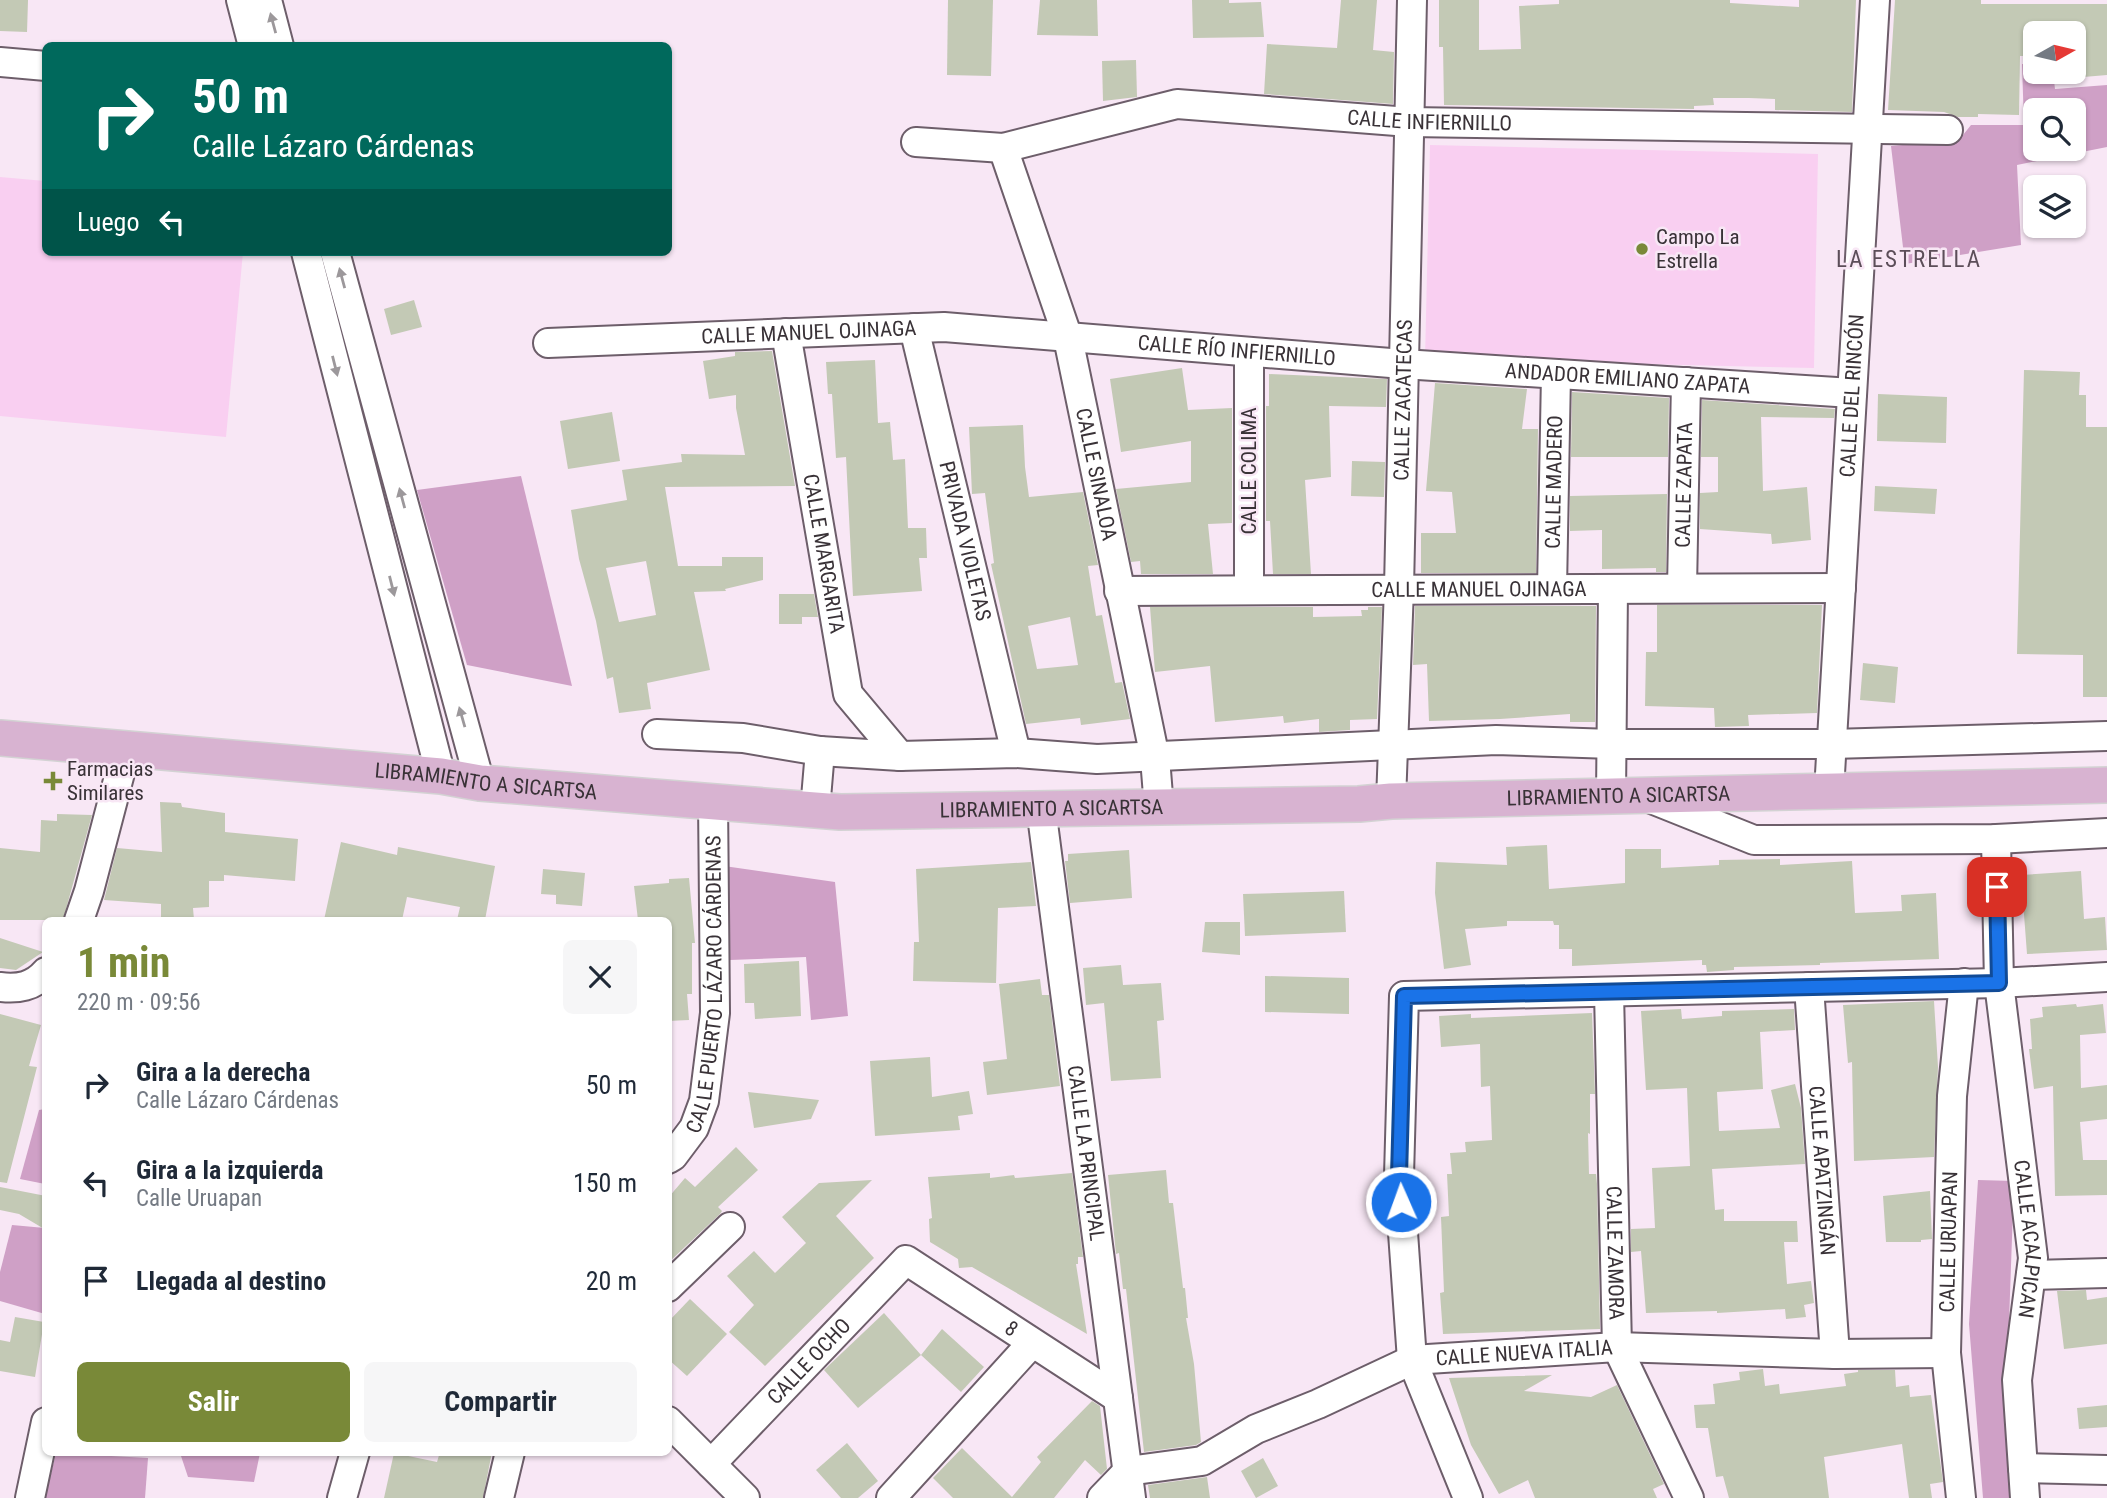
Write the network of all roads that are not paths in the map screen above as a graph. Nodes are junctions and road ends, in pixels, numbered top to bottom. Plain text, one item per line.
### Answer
1 (241, 0) edge
2 (267, 0) edge
3 (1412, 0) edge
4 (1875, 0) edge
5 (252, 42) edge
6 (278, 42) edge
7 (0, 62) edge
8 (42, 66) edge
9 (1409, 122) junction
10 (1948, 130) dead end
11 (1868, 131) junction
12 (916, 142) dead end
13 (1003, 148) junction
14 (307, 256) edge
15 (336, 256) edge
16 (914, 328) junction
17 (786, 333) junction
18 (1068, 338) junction
19 (548, 343) dead end
20 (1249, 352) junction
21 (1403, 364) junction
22 (1556, 374) junction
23 (1686, 382) junction
24 (1852, 393) junction
25 (1841, 587) junction
26 (1399, 588) junction
27 (1682, 588) junction
28 (1552, 589) junction
29 (1613, 589) junction
30 (1249, 590) junction
31 (1119, 591) junction
32 (657, 734) dead end
33 (2107, 736) edge
34 (0, 738) edge
35 (1392, 744) junction
36 (1612, 744) junction
37 (1832, 744) junction
38 (126, 750) junction
39 (820, 751) junction
40 (1016, 753) junction
41 (900, 755) junction
42 (1155, 758) junction
43 (441, 776) junction
44 (480, 783) junction
45 (2107, 785) edge
46 (1829, 791) junction
47 (1627, 796) junction
48 (713, 800) junction
49 (1391, 801) junction
50 (1041, 808) junction
51 (1159, 808) junction
52 (815, 810) junction
53 (2107, 833) edge
54 (1996, 839) junction
55 (80, 917) edge
56 (42, 976) edge
57 (2107, 977) edge
58 (1964, 983) junction
59 (1999, 983) junction
60 (0, 986) edge
61 (1809, 987) junction
62 (1609, 992) junction
63 (672, 1156) edge
64 (730, 1227) dead end
65 (906, 1260) joint
66 (2107, 1273) edge
67 (2031, 1275) junction
68 (672, 1283) edge
69 (1032, 1343) junction
70 (1617, 1347) junction
71 (1946, 1353) junction
72 (1835, 1354) junction
73 (1412, 1360) junction
74 (1118, 1398) junction
75 (672, 1425) edge
76 (42, 1441) edge
77 (354, 1456) edge
78 (510, 1456) edge
79 (711, 1464) junction
80 (2023, 1468) junction
81 (2107, 1471) edge
82 (1129, 1485) edge
83 (505, 1494) edge
84 (30, 1498) edge
85 (342, 1498) edge
86 (745, 1498) edge
87 (891, 1498) edge
88 (1102, 1498) edge
89 (1468, 1498) edge
90 (1689, 1498) edge
91 (1961, 1498) edge
92 (2025, 1498) edge

1 - 5 street
6 -> 2 street
3 - 9 street, CALLE ZACATECAS
4 - 11 street, CALLE DEL RINCÓN
7 - 8 street
9 - 11 street, CALLE INFIERNILLO
9 - 13 street, CALLE INFIERNILLO
9 - 21 street, CALLE ZACATECAS
10 - 11 street, CALLE INFIERNILLO
11 - 24 street, CALLE DEL RINCÓN
12 - 13 street, CALLE INFIERNILLO
13 - 18 street, CALLE SINALOA
14 -> 43 street
44 -> 15 street
16 - 17 street, CALLE MANUEL OJINAGA
16 - 18 street, CALLE MANUEL OJINAGA
16 - 40 street, PRIVADA VIOLETAS
17 - 19 street, CALLE MANUEL OJINAGA
17 - 41 street, CALLE MARGARITA
18 - 20 street, CALLE RÍO INFIERNILLO
18 - 31 street, CALLE SINALOA
20 - 21 street, CALLE RÍO INFIERNILLO
20 - 30 street, CALLE COLIMA
21 - 22 street, ANDADOR EMILIANO ZAPATA
21 - 26 street, CALLE ZACATECAS
22 - 23 street, ANDADOR EMILIANO ZAPATA
22 - 28 street, CALLE MADERO
23 - 24 street, ANDADOR EMILIANO ZAPATA
23 - 27 street, CALLE ZAPATA
24 - 25 street, CALLE DEL RINCÓN
25 - 27 street, CALLE MANUEL OJINAGA
25 - 37 street, CALLE DEL RINCÓN
26 - 28 street, CALLE MANUEL OJINAGA
26 - 30 street, CALLE MANUEL OJINAGA
26 - 35 street, CALLE ZACATECAS
27 - 29 street, CALLE MANUEL OJINAGA
28 - 29 street, CALLE MANUEL OJINAGA
29 - 36 street
30 - 31 street, CALLE MANUEL OJINAGA
31 - 42 street, CALLE SINALOA
32 - 39 street
33 - 37 street
34 - 38 main road, LIBRAMIENTO A SICARTSA
35 - 36 street
35 - 42 street
35 - 49 street, CALLE ZACATECAS
36 - 37 street
36 - 47 street
37 - 46 street, CALLE DEL RINCÓN
38 - 43 main road, LIBRAMIENTO A SICARTSA
38 - 55 street
39 - 41 street
39 - 52 street
40 - 41 street
40 - 42 street
42 - 51 street, CALLE SINALOA
43 - 44 main road, LIBRAMIENTO A SICARTSA
44 - 48 main road, LIBRAMIENTO A SICARTSA
45 - 46 main road, LIBRAMIENTO A SICARTSA
46 - 47 main road, LIBRAMIENTO A SICARTSA
47 - 49 main road, LIBRAMIENTO A SICARTSA
47 - 54 street
48 - 52 main road, LIBRAMIENTO A SICARTSA
48 - 63 street, CALLE PUERTO LÁZARO CÁRDENAS
49 - 51 main road, LIBRAMIENTO A SICARTSA
50 - 51 main road, LIBRAMIENTO A SICARTSA
50 - 52 main road, LIBRAMIENTO A SICARTSA
50 - 74 street, CALLE LA PRINCIPAL
53 - 54 street
54 - 59 street
56 - 60 street
57 - 59 street
58 - 59 street
58 - 61 street
58 - 71 street, CALLE URUAPAN
59 - 67 street, CALLE ACALPICAN
61 - 62 street
61 - 72 street, CALLE APATZINGÁN
62 - 70 street, CALLE ZAMORA
62 - 73 street
64 - 68 street
65 - 69 street, 8
65 - 79 street, CALLE OCHO
66 - 67 street
67 - 80 street, CALLE ACALPICAN
69 - 74 street, 8
69 - 87 street
70 - 72 street, CALLE NUEVA ITALIA
70 - 73 street, CALLE NUEVA ITALIA
70 - 90 street, CALLE ZAMORA
71 - 72 street, CALLE NUEVA ITALIA
71 - 91 street, CALLE URUAPAN
73 - 82 street, CALLE NUEVA ITALIA
73 - 89 street
74 - 82 street, CALLE LA PRINCIPAL
75 - 79 street
76 - 84 street
77 - 85 street
78 - 83 street
79 - 86 street
80 - 81 street
80 - 92 street, CALLE ACALPICAN
82 - 88 street

